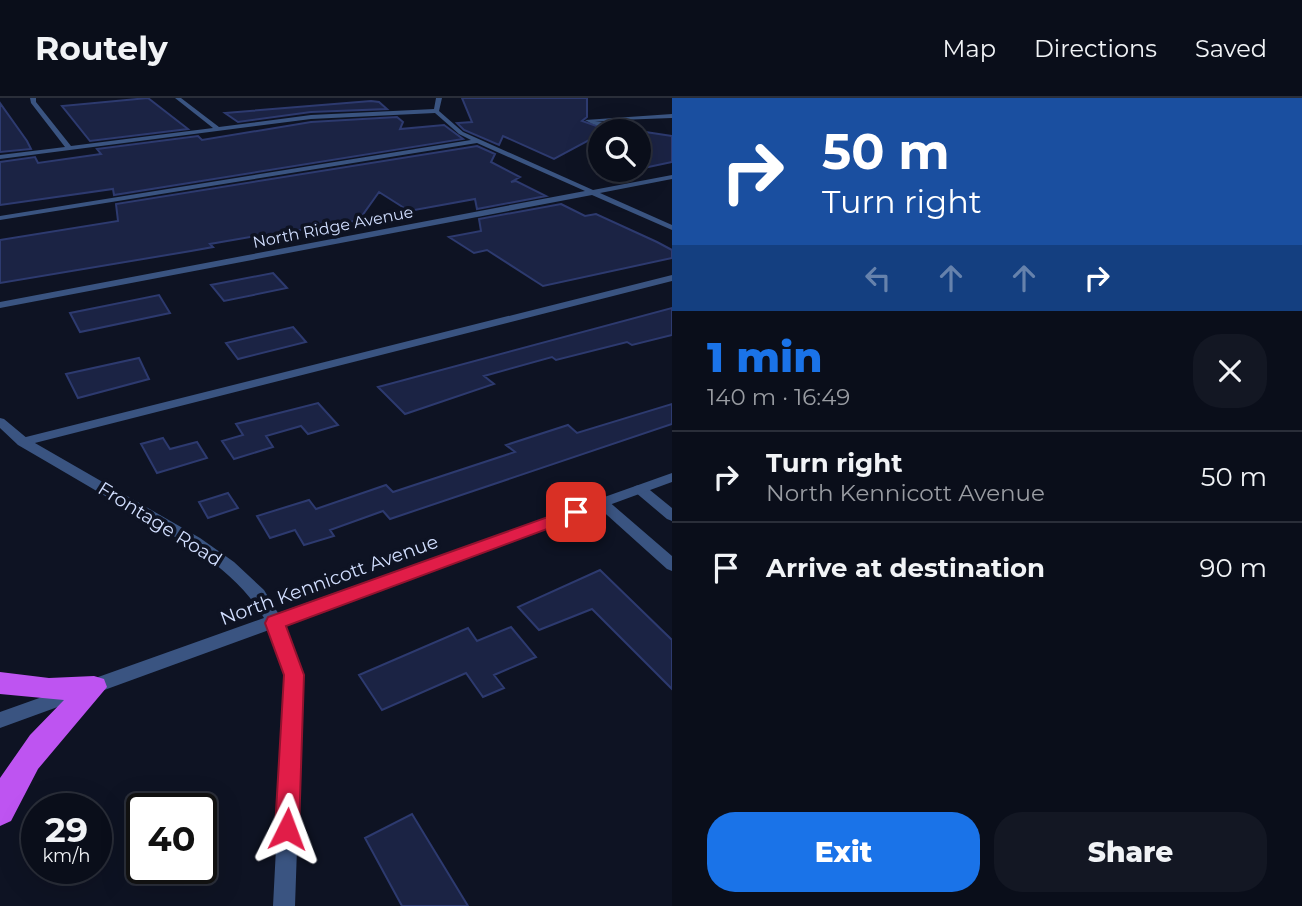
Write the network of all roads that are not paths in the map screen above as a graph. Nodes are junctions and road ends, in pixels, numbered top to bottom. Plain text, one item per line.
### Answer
1 (33, 98) edge
2 (178, 98) edge
3 (439, 98) edge
4 (436, 111) junction
5 (672, 116) edge
6 (630, 119) edge
7 (217, 128) junction
8 (477, 141) junction
9 (69, 148) junction
10 (0, 157) edge
11 (672, 177) edge
12 (592, 192) junction
13 (0, 218) edge
14 (672, 228) edge
15 (672, 278) edge
16 (0, 305) edge
17 (0, 422) edge
18 (23, 442) junction
19 (672, 477) edge
20 (640, 489) junction
21 (602, 502) junction
22 (672, 516) edge
23 (672, 565) edge
24 (275, 623) junction
25 (0, 683) edge
26 (94, 687) junction
27 (0, 720) edge
28 (0, 811) edge
29 (284, 906) edge

1 - 9 street
2 - 7 street
3 - 4 street
4 - 7 street
4 - 8 street
5 - 6 street
7 - 9 street
8 - 12 street
8 - 13 street
9 - 10 street
11 - 12 street, North Ridge Avenue
12 - 14 street
12 - 16 street, North Ridge Avenue
15 - 18 street
17 - 18 street, Frontage Road
18 - 24 street, Frontage Road
19 - 20 street, North Kennicott Avenue
20 - 21 street, North Kennicott Avenue
20 - 22 street
21 - 23 street
21 - 24 street, North Kennicott Avenue
24 - 26 street, North Kennicott Avenue
24 - 29 street, Frontage Road
25 - 26 highway
26 - 27 street, North Kennicott Avenue
26 - 28 highway

